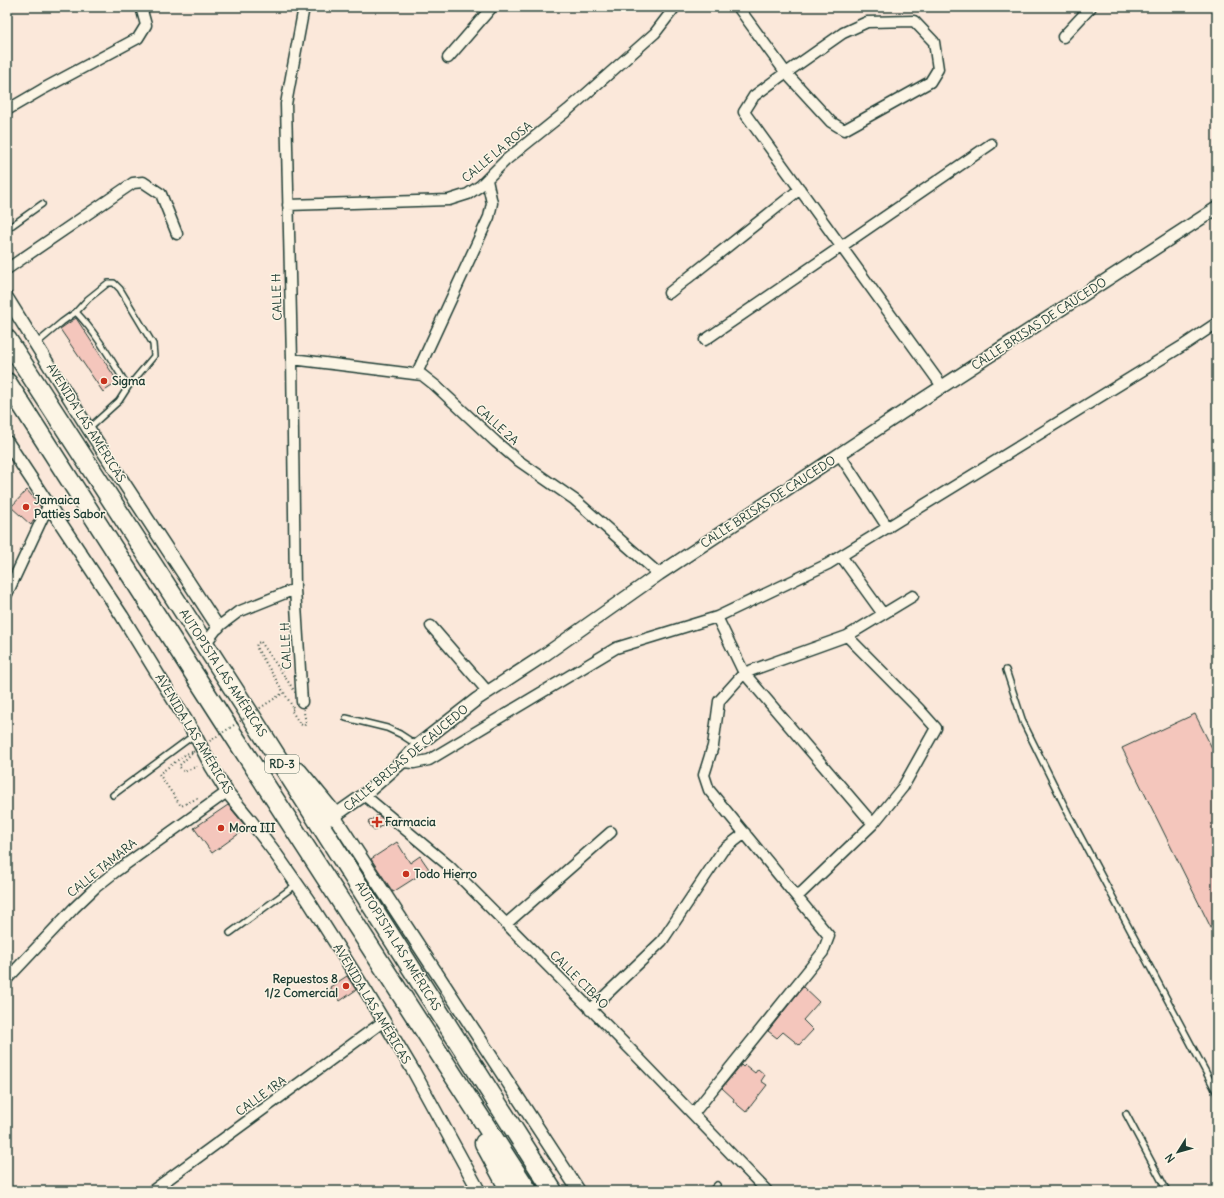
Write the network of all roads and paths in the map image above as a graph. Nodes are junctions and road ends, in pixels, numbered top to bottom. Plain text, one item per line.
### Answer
1 (141, 7) edge
2 (304, 7) edge
3 (492, 7) edge
4 (675, 7) edge
5 (738, 7) edge
6 (1091, 7) edge
7 (1062, 38) dead end
8 (448, 58) dead end
9 (786, 72) junction
10 (7, 110) edge
11 (991, 144) dead end
12 (487, 180) junction
13 (800, 189) junction
14 (42, 204) dead end
15 (288, 205) junction
16 (1217, 208) edge
17 (7, 229) edge
18 (177, 234) dead end
19 (842, 247) junction
20 (7, 269) edge
21 (669, 293) dead end
22 (7, 298) edge
23 (76, 312) junction
24 (1217, 323) edge
25 (7, 339) edge
26 (705, 340) dead end
27 (36, 344) junction
28 (292, 359) junction
29 (417, 373) junction
30 (7, 382) edge
31 (942, 386) junction
32 (128, 387) junction
33 (88, 428) junction
34 (7, 442) edge
35 (840, 455) junction
36 (49, 504) junction
37 (888, 528) junction
38 (841, 556) junction
39 (659, 574) junction
40 (295, 589) junction
41 (7, 594) edge
42 (913, 596) dead end
43 (883, 614) junction
44 (717, 617) junction
45 (431, 626) dead end
46 (218, 628) junction
47 (847, 636) junction
48 (205, 644) junction
49 (1006, 670) dead end
50 (744, 673) junction
51 (488, 692) junction
52 (302, 702) junction
53 (249, 713) junction
54 (346, 718) dead end
55 (300, 724) dead end
56 (195, 735) junction
57 (418, 745) junction
58 (193, 752) junction
59 (402, 762) junction
60 (195, 767) dead end
61 (227, 792) junction
62 (364, 794) junction
63 (113, 795) dead end
64 (198, 798) dead end
65 (334, 816) junction
66 (873, 824) junction
67 (612, 832) dead end
68 (744, 833) junction
69 (297, 884) junction
70 (797, 897) junction
71 (506, 924) junction
72 (230, 933) dead end
73 (7, 979) edge
74 (590, 1010) junction
75 (384, 1021) junction
76 (419, 1022) junction
77 (1217, 1093) edge
78 (693, 1114) junction
79 (1126, 1114) dead end
80 (717, 1185) dead end
81 (152, 1191) edge
82 (479, 1191) edge
83 (510, 1191) edge
84 (528, 1191) edge
85 (553, 1191) edge
86 (579, 1191) edge
87 (711, 1191) edge
88 (767, 1191) edge
89 (1167, 1191) edge

1 - 10 street
2 - 15 street, CALLE H
3 - 8 street
4 - 12 street, CALLE LA ROSA
5 - 9 street
6 - 7 street
9 - 9 street
9 - 13 street
11 - 19 street
12 - 15 street, CALLE LA ROSA
12 - 29 street
13 - 19 street
13 - 21 street
14 - 17 lane
15 - 28 street, CALLE H
16 - 31 street, CALLE BRISAS DE CAUCEDO
18 - 20 street
19 - 26 street
19 - 31 street
22 - 27 street, AVENIDA LAS AMÉRICAS
23 - 27 lane
23 - 32 lane
23 - 32 lane
24 - 37 street
25 - 48 highway, AUTOPISTA LAS AMÉRICAS / RD-3
27 - 33 street, AVENIDA LAS AMÉRICAS
28 - 29 street, CALLE 2A
28 - 40 street, CALLE H
29 - 39 street, CALLE 2A
30 - 76 highway, AUTOPISTA LAS AMÉRICAS / RD-3
31 - 35 street, CALLE BRISAS DE CAUCEDO
32 - 33 lane
33 - 46 street, AVENIDA LAS AMÉRICAS
34 - 36 street, AVENIDA LAS AMÉRICAS
35 - 37 street
35 - 39 street, CALLE BRISAS DE CAUCEDO
36 - 41 street
36 - 56 street, AVENIDA LAS AMÉRICAS
37 - 38 street
38 - 43 street
38 - 44 street
39 - 51 street, CALLE BRISAS DE CAUCEDO
40 - 46 street
40 - 52 street, CALLE H
42 - 43 street
43 - 47 street
44 - 50 street
44 - 59 street
45 - 51 street
46 - 48 street
47 - 50 street
47 - 66 street
48 - 53 highway, AUTOPISTA LAS AMÉRICAS / RD-3
49 - 77 lane
50 - 66 street
50 - 68 street
51 - 57 street, CALLE BRISAS DE CAUCEDO
52 - 55 path
52 - 58 path, bridge
53 - 65 highway
53 - 85 highway, AUTOPISTA LAS AMÉRICAS / RD-3
54 - 57 lane
56 - 61 street, AVENIDA LAS AMÉRICAS
56 - 63 lane
57 - 59 street, CALLE BRISAS DE CAUCEDO
58 - 60 path
58 - 64 path
59 - 62 street, CALLE BRISAS DE CAUCEDO
61 - 69 street, AVENIDA LAS AMÉRICAS
61 - 73 street, CALLE TAMARA
62 - 65 street, CALLE BRISAS DE CAUCEDO
62 - 71 street, CALLE CIBAO
65 - 86 street
66 - 70 street
67 - 71 street
68 - 70 street
68 - 74 street
69 - 72 lane
69 - 75 street, AVENIDA LAS AMÉRICAS
70 - 78 street
71 - 74 street, CALLE CIBAO
74 - 78 street, CALLE CIBAO
75 - 81 street, CALLE 1RA
75 - 82 street, AVENIDA LAS AMÉRICAS
76 - 83 highway
76 - 84 highway, AUTOPISTA LAS AMÉRICAS / RD-3
78 - 88 street, CALLE CIBAO
79 - 89 lane
80 - 87 lane

